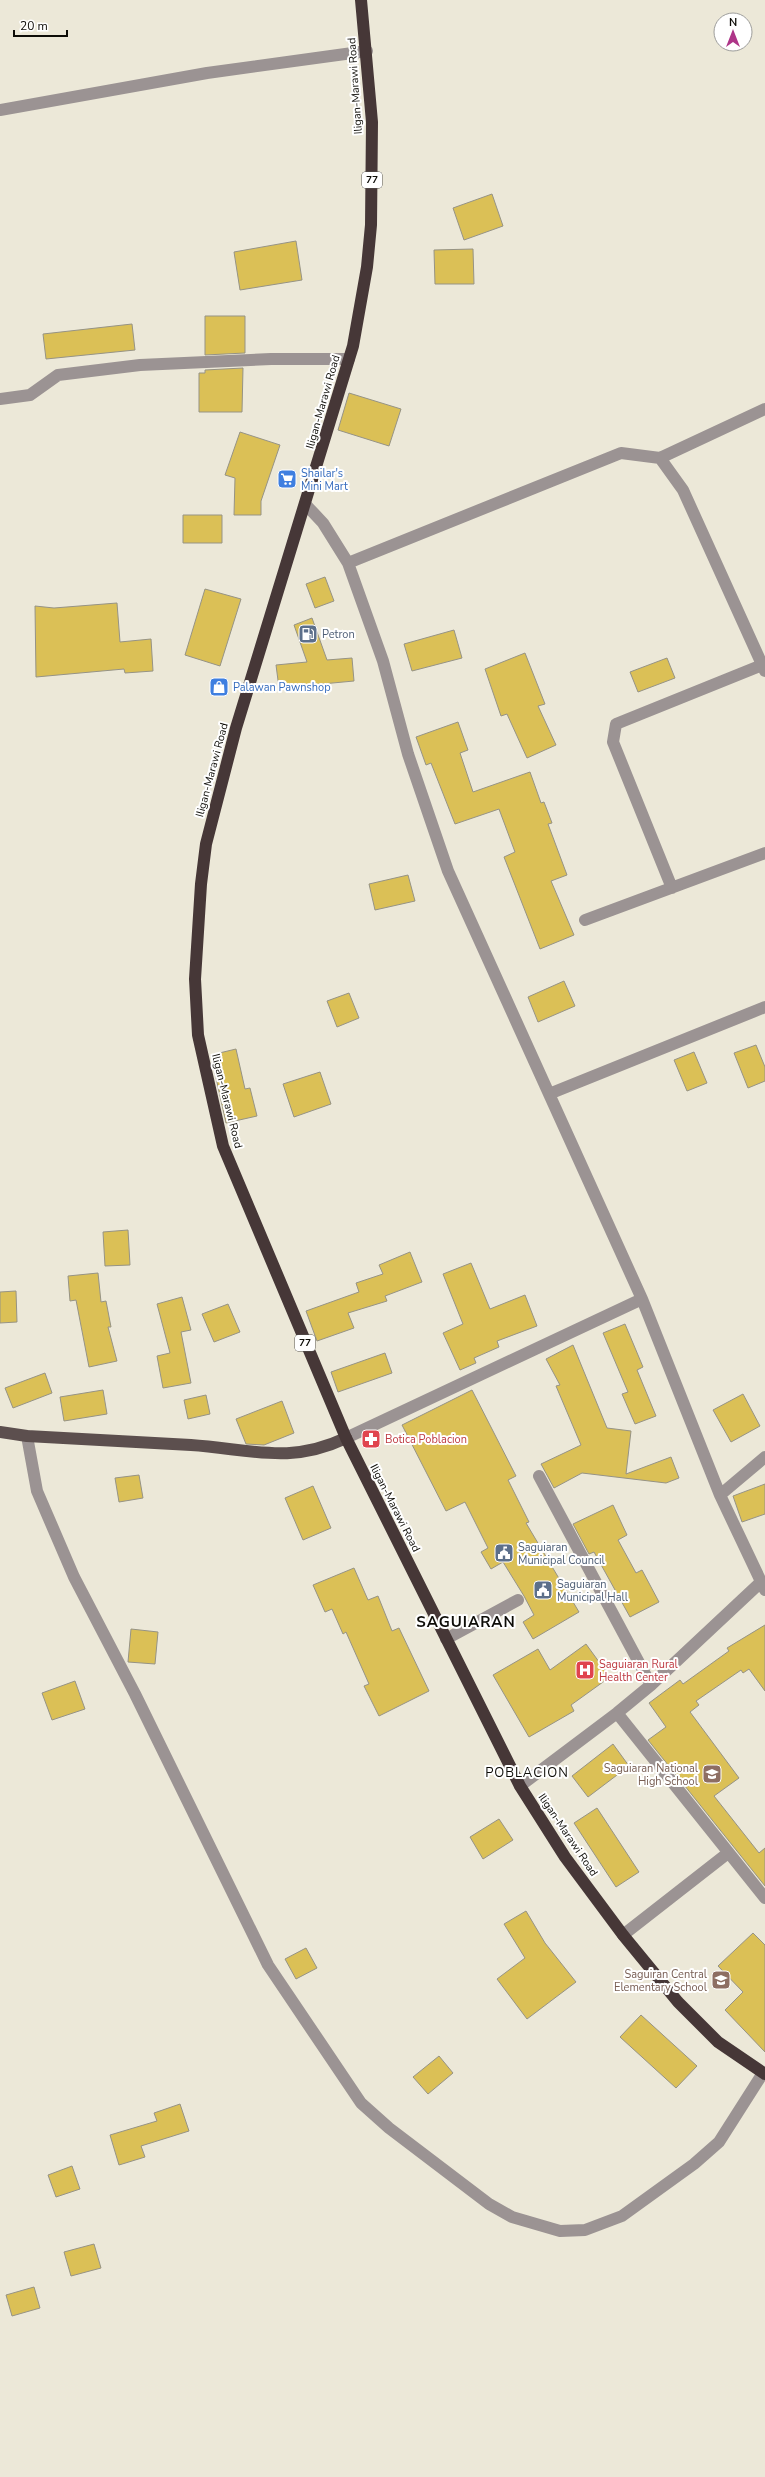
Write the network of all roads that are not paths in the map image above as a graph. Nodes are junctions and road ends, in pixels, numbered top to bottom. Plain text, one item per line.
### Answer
1 (361, 0) edge
2 (367, 50) junction
3 (0, 110) edge
4 (349, 359) junction
5 (0, 399) edge
6 (765, 409) edge
7 (660, 458) junction
8 (306, 505) junction
9 (348, 563) junction
10 (764, 668) edge
11 (765, 853) edge
12 (672, 888) junction
13 (586, 920) dead end
14 (765, 1007) edge
15 (549, 1094) junction
16 (642, 1299) junction
17 (0, 1432) edge
18 (27, 1436) junction
19 (346, 1438) junction
20 (765, 1457) edge
21 (538, 1476) dead end
22 (720, 1495) junction
23 (763, 1586) edge
24 (518, 1600) dead end
25 (446, 1639) junction
26 (651, 1684) junction
27 (617, 1714) junction
28 (520, 1786) junction
29 (728, 1853) junction
30 (765, 1898) edge
31 (623, 1935) junction
32 (764, 2073) edge

1 - 2 highway, Iligan-Marawi Road / 77
2 - 3 street
2 - 4 highway, Iligan-Marawi Road / 77
4 - 5 street
4 - 8 highway, Iligan-Marawi Road / 77
6 - 7 street
7 - 9 street
7 - 10 street
8 - 9 street
8 - 19 highway, Iligan-Marawi Road / 77
9 - 15 street
10 - 12 street
11 - 12 street
12 - 13 street
14 - 15 street
15 - 16 street
16 - 19 street
16 - 22 street
17 - 18 main road
18 - 19 main road
18 - 32 street
19 - 25 highway, Iligan-Marawi Road / 77
20 - 22 street
21 - 26 street
22 - 23 street
23 - 26 street
24 - 25 street
25 - 28 highway, Iligan-Marawi Road / 77
26 - 27 street
27 - 28 street
27 - 29 street
28 - 31 highway, Iligan-Marawi Road / 77
29 - 30 street
29 - 31 street
31 - 32 highway, Iligan-Marawi Road / 77

